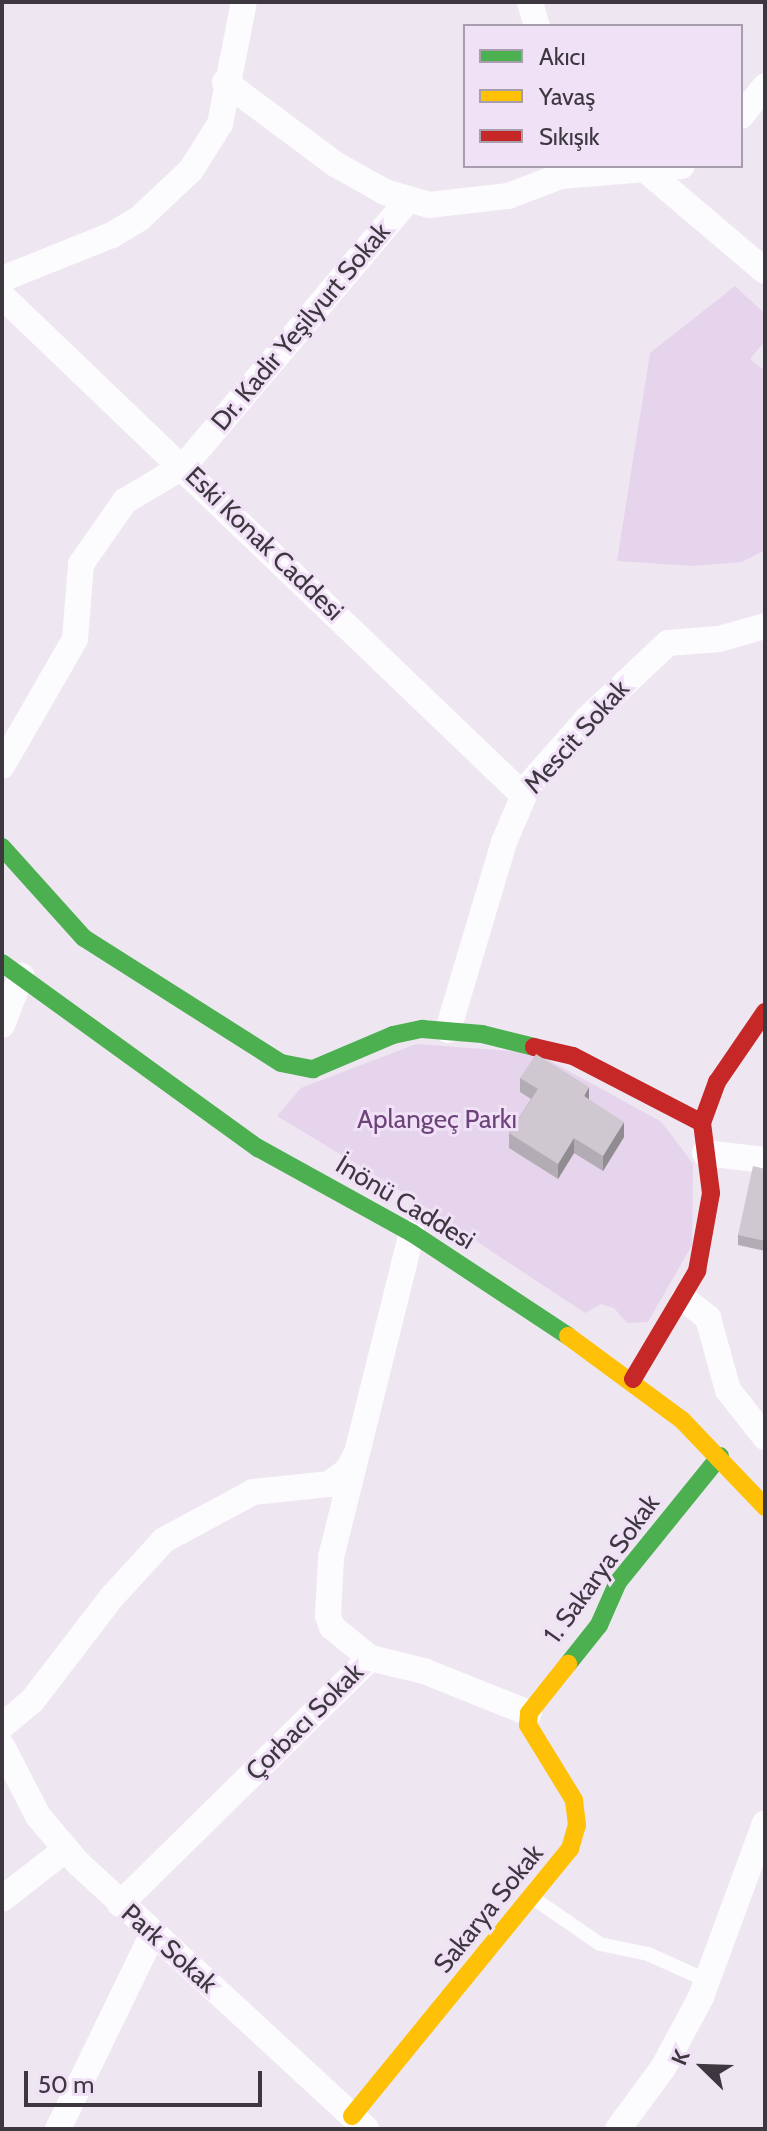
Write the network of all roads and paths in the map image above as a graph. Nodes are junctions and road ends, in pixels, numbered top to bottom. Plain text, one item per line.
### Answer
1 (244, 2) edge
2 (530, 2) edge
3 (536, 24) edge
4 (225, 82) junction
5 (765, 86) edge
6 (743, 114) edge
7 (644, 168) edge
8 (407, 201) junction
9 (765, 271) edge
10 (2, 279) edge
11 (2, 296) edge
12 (184, 466) junction
13 (765, 626) edge
14 (2, 766) edge
15 (523, 795) junction
16 (2, 847) edge
17 (12, 970) edge
18 (765, 1012) edge
19 (2, 1025) edge
20 (448, 1030) junction
21 (702, 1123) junction
22 (705, 1153) junction
23 (765, 1160) edge
24 (412, 1233) junction
25 (684, 1299) junction
26 (633, 1379) junction
27 (765, 1437) edge
28 (356, 1455) junction
29 (720, 1456) junction
30 (765, 1507) edge
31 (370, 1658) junction
32 (529, 1713) junction
33 (2, 1726) edge
34 (2, 1746) edge
35 (765, 1823) edge
36 (66, 1849) junction
37 (532, 1898) junction
38 (2, 1899) edge
39 (120, 1904) junction
40 (152, 1935) junction
41 (708, 1981) junction
42 (359, 2123) edge
43 (58, 2129) edge
44 (618, 2129) edge

1 - 4 street
2 - 3 street
4 - 8 street
4 - 10 street
5 - 6 street
7 - 8 street
7 - 9 street
8 - 12 street, Dr. Kadir Yeşilyurt Sokak
11 - 12 street, Eski Konak Caddesi
12 - 14 street, Dr. Kadir Yeşilyurt Sokak
12 - 15 street, Eski Konak Caddesi
13 - 15 street, Mescit Sokak
15 - 20 street, Mescit Sokak
16 - 20 street
17 - 19 street
17 - 24 street, İnönü Caddesi
18 - 21 street
20 - 21 street
21 - 22 street
22 - 23 street
22 - 25 street
24 - 26 street, İnönü Caddesi
24 - 28 street
25 - 26 street
25 - 27 street
26 - 29 street, İnönü Caddesi
28 - 31 street
28 - 33 street
29 - 30 street, İnönü Caddesi
29 - 32 street, 1. Sakarya Sokak
31 - 32 street, Çorbacı Sokak
31 - 39 street, Çorbacı Sokak
32 - 37 street, Sakarya Sokak
34 - 36 street, Park Sokak
35 - 41 street
36 - 38 street
36 - 39 street, Park Sokak
37 - 41 lane
37 - 42 street, Sakarya Sokak
39 - 40 street, Park Sokak
40 - 42 street, Park Sokak
40 - 43 street
41 - 44 street

